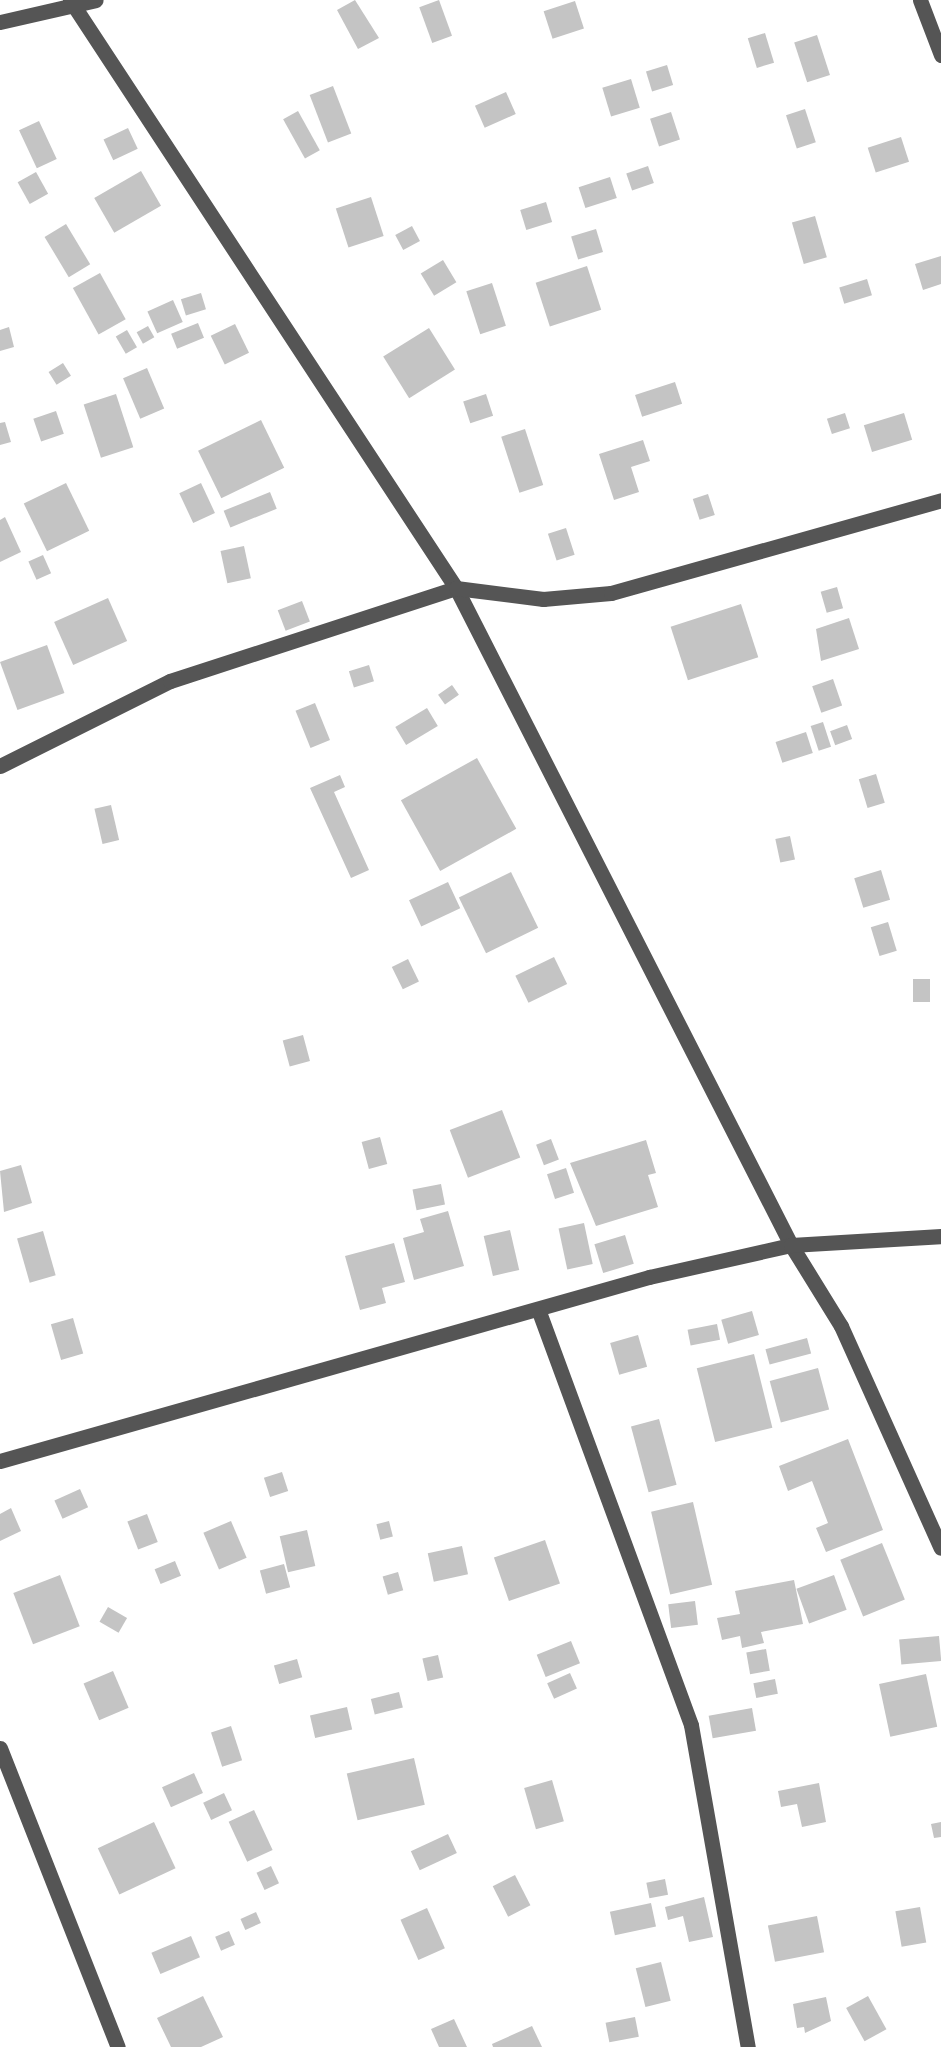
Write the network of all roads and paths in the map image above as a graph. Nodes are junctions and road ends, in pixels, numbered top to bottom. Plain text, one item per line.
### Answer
1 (96, 0) edge
2 (920, 0) edge
3 (71, 3) edge
4 (0, 22) edge
5 (941, 55) edge
6 (941, 500) edge
7 (456, 588) junction
8 (0, 766) edge
9 (941, 1236) edge
10 (791, 1245) junction
11 (538, 1309) junction
12 (0, 1461) edge
13 (941, 1548) edge
14 (0, 1748) edge
15 (118, 2047) edge
16 (748, 2047) edge

1 - 3 street
2 - 5 street
3 - 4 street
3 - 7 street
6 - 7 street
7 - 8 street
7 - 10 street
9 - 10 street
10 - 11 street
10 - 13 street
11 - 12 street
11 - 16 street
14 - 15 street

